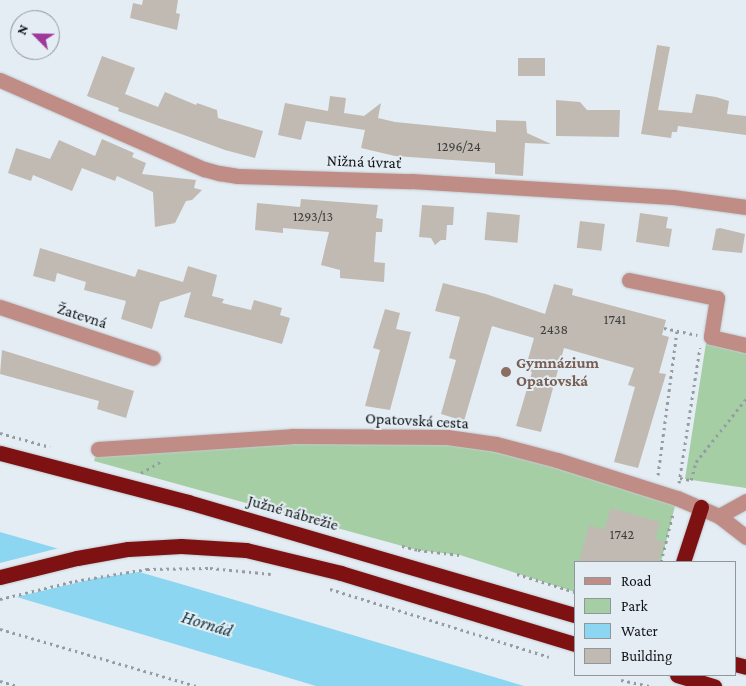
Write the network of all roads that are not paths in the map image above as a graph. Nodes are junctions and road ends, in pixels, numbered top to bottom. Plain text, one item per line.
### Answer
1 (0, 80) edge
2 (746, 207) edge
3 (629, 280) dead end
4 (0, 307) edge
5 (746, 345) edge
6 (153, 358) dead end
7 (98, 449) dead end
8 (0, 453) edge
9 (746, 501) edge
10 (701, 507) junction
11 (719, 516) junction
12 (746, 537) edge
13 (682, 561) edge
14 (0, 577) edge
15 (574, 615) edge
16 (574, 644) edge
17 (680, 676) edge
18 (714, 686) edge

1 - 2 street, Nižná úvrať
3 - 5 street
4 - 6 street, Žatevná
7 - 10 street, Opatovská cesta
8 - 15 highway, Južné nábrežie
9 - 11 street
10 - 11 street, Opatovská cesta
10 - 13 highway
11 - 12 street, Opatovská cesta
14 - 16 highway
17 - 18 highway

